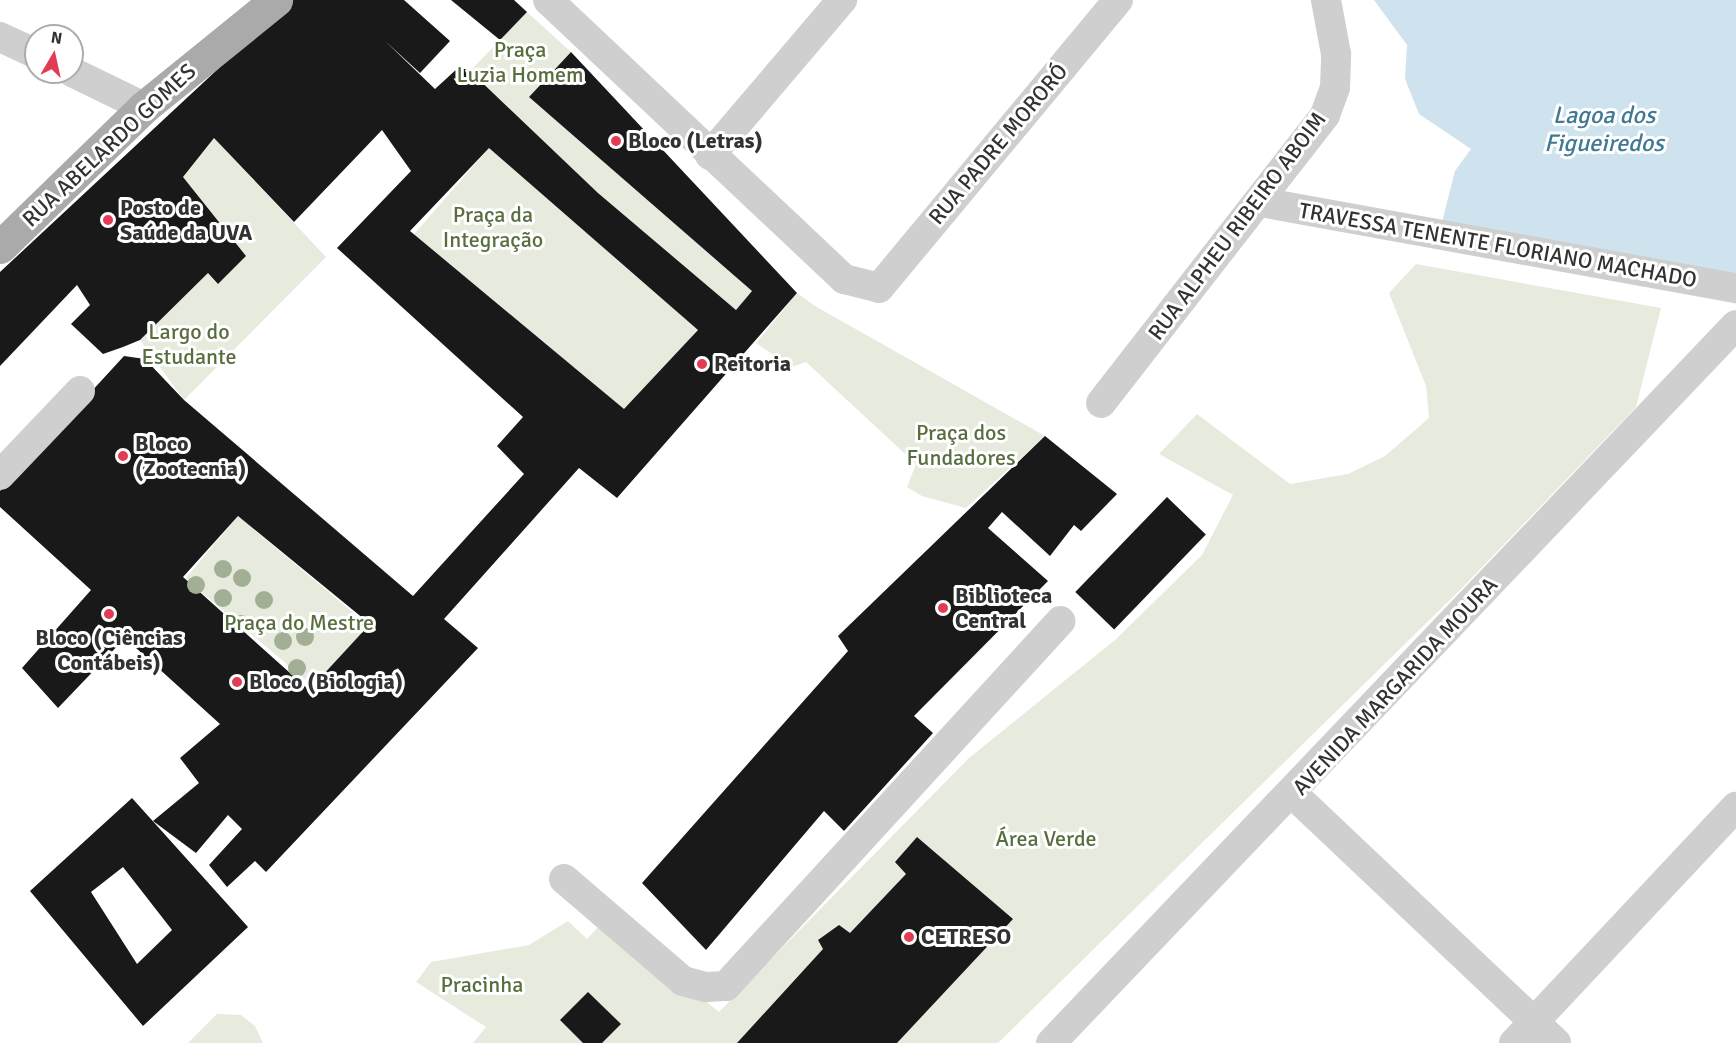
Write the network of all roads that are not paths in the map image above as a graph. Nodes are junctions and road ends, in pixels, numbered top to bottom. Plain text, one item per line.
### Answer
1 (276, 0) edge
2 (842, 0) edge
3 (1118, 0) edge
4 (1326, 0) edge
5 (553, 2) edge
6 (0, 37) edge
7 (24, 48) edge
8 (84, 78) edge
9 (144, 107) junction
10 (710, 155) junction
11 (1261, 202) junction
12 (0, 248) edge
13 (1736, 288) edge
14 (1735, 328) edge
15 (80, 391) dead end
16 (1101, 403) dead end
17 (0, 475) edge
18 (1060, 621) dead end
19 (1293, 794) junction
20 (1736, 807) edge
21 (564, 879) dead end
22 (1534, 1022) junction
23 (1051, 1043) edge
24 (1514, 1043) edge
25 (1556, 1043) edge

1 - 9 main road, RUA ABELARDO GOMES
2 - 10 street
3 - 10 street, RUA PADRE MORORÓ
4 - 11 street, RUA ALPHEU RIBEIRO ABOIM
5 - 10 street
6 - 7 street
8 - 9 street
9 - 12 main road, RUA ABELARDO GOMES
11 - 13 street, TRAVESSA TENENTE FLORIANO MACHADO
11 - 16 street, RUA ALPHEU RIBEIRO ABOIM
14 - 19 street, AVENIDA MARGARIDA MOURA
15 - 17 street
18 - 21 street
19 - 22 street
19 - 23 street, AVENIDA MARGARIDA MOURA
20 - 22 street
22 - 24 street
22 - 25 street

